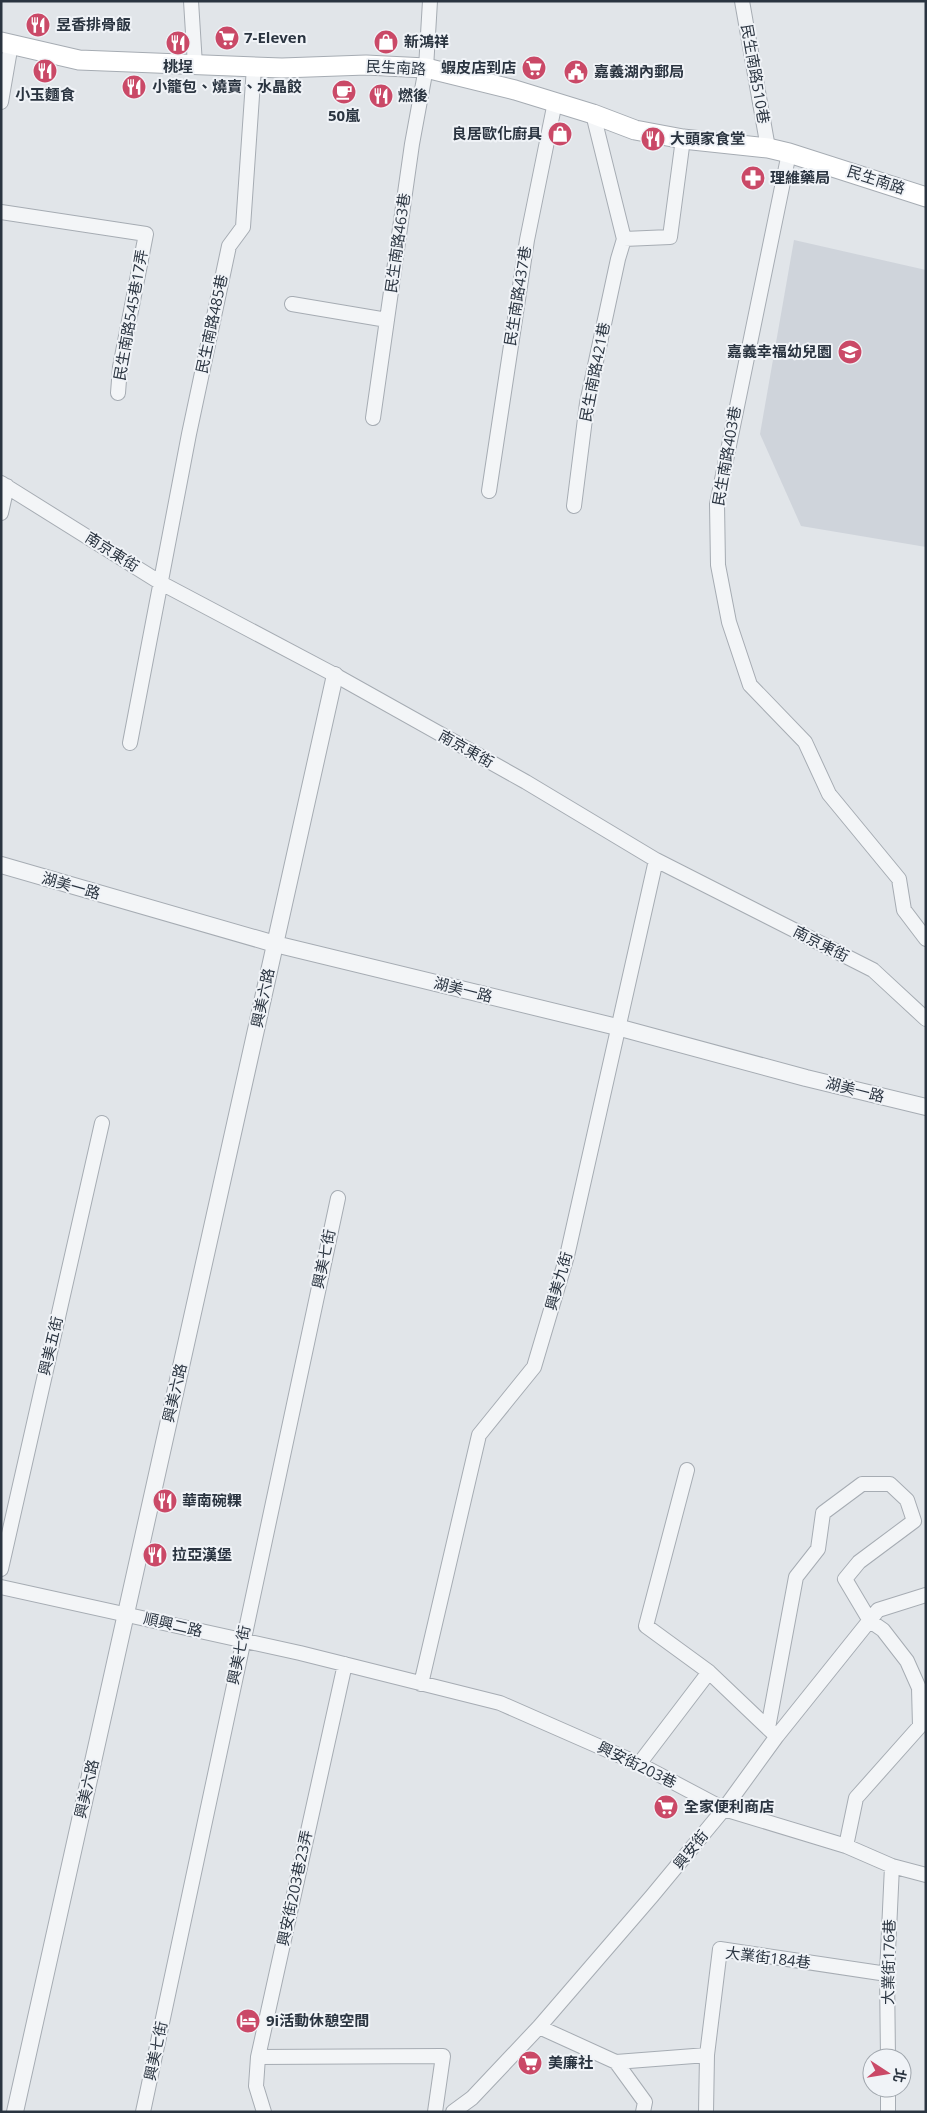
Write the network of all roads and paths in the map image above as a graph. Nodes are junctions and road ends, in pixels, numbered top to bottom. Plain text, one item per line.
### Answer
1 (191, 1) edge
2 (430, 1) edge
3 (742, 1) edge
4 (6, 43) edge
5 (195, 65) junction
6 (254, 66) junction
7 (426, 68) junction
8 (1, 102) edge
9 (555, 102) junction
10 (593, 114) junction
11 (683, 139) junction
12 (768, 148) junction
13 (789, 153) junction
14 (926, 196) edge
15 (1, 212) edge
16 (624, 239) junction
17 (292, 304) dead end
18 (387, 320) junction
19 (118, 393) dead end
20 (374, 418) dead end
21 (4, 485) edge
22 (489, 491) dead end
23 (574, 506) dead end
24 (1, 513) edge
25 (161, 583) junction
26 (335, 675) junction
27 (130, 743) dead end
28 (656, 860) junction
29 (1, 865) edge
30 (926, 939) edge
31 (275, 944) junction
32 (926, 1019) edge
33 (617, 1027) junction
34 (926, 1108) edge
35 (102, 1123) dead end
36 (338, 1198) dead end
37 (687, 1470) dead end
38 (1, 1569) edge
39 (1, 1587) edge
40 (926, 1596) edge
41 (126, 1615) junction
42 (870, 1621) junction
43 (242, 1641) junction
44 (345, 1664) junction
45 (709, 1672) junction
46 (421, 1684) junction
47 (772, 1732) junction
48 (639, 1764) junction
49 (724, 1808) junction
50 (846, 1846) junction
51 (892, 1866) junction
52 (926, 1875) edge
53 (887, 1974) junction
54 (539, 2027) junction
55 (888, 2048) edge
56 (708, 2055) junction
57 (258, 2057) junction
58 (616, 2062) junction
59 (888, 2098) edge
60 (15, 2112) edge
61 (143, 2112) edge
62 (264, 2112) edge
63 (435, 2112) edge
64 (453, 2112) edge
65 (643, 2112) edge
66 (706, 2112) edge
67 (888, 2112) edge

1 - 5 street
2 - 7 street, 民生南路463巷
3 - 12 street, 民生南路510巷
4 - 5 main road, 民生南路
4 - 8 street
5 - 6 main road, 民生南路
6 - 7 main road, 民生南路
6 - 25 street, 民生南路485巷
7 - 9 main road, 民生南路
7 - 18 street, 民生南路463巷
9 - 10 main road, 民生南路
9 - 22 street, 民生南路437巷
10 - 11 main road, 民生南路
10 - 16 street, 民生南路421巷
11 - 12 main road, 民生南路
11 - 16 street
12 - 13 main road, 民生南路
13 - 14 main road, 民生南路
13 - 30 street, 民生南路403巷
15 - 19 street, 民生南路545巷17弄
16 - 23 street, 民生南路421巷
17 - 18 street
18 - 20 street, 民生南路463巷
21 - 24 street
21 - 25 street, 南京東街
25 - 26 street, 南京東街
25 - 27 street, 民生南路485巷
26 - 28 street, 南京東街
26 - 31 street, 興美六路
28 - 32 street, 南京東街
28 - 33 street, 興美九街
29 - 31 street, 湖美一路
31 - 33 street, 湖美一路
31 - 41 street, 興美六路
33 - 34 street, 湖美一路
33 - 46 street, 興美九街
35 - 38 street, 興美五街
36 - 43 street, 興美七街
37 - 45 street
39 - 41 street, 順興二路
40 - 42 street, 興安街
41 - 43 street, 順興二路
41 - 60 street, 興美六路
42 - 47 street, 興安街
42 - 47 street
42 - 50 street
43 - 44 street, 順興二路
43 - 61 street, 興美七街
44 - 46 street, 興安街203巷
44 - 57 street, 興安街203巷23弄
45 - 47 street
45 - 48 street
46 - 48 street, 興安街203巷
47 - 49 street, 興安街
48 - 49 street, 興安街203巷
49 - 50 street, 興安街203巷
49 - 54 street, 興安街
50 - 51 street, 興安街203巷
51 - 52 street, 興安街203巷
51 - 53 street, 大業街176巷
53 - 55 street, 大業街176巷
53 - 56 street, 大業街184巷
54 - 58 street
54 - 64 street, 興安街
56 - 58 street
56 - 66 street, 大業街184巷
57 - 62 street, 興安街203巷23弄
57 - 63 street
58 - 65 street
59 - 67 street

